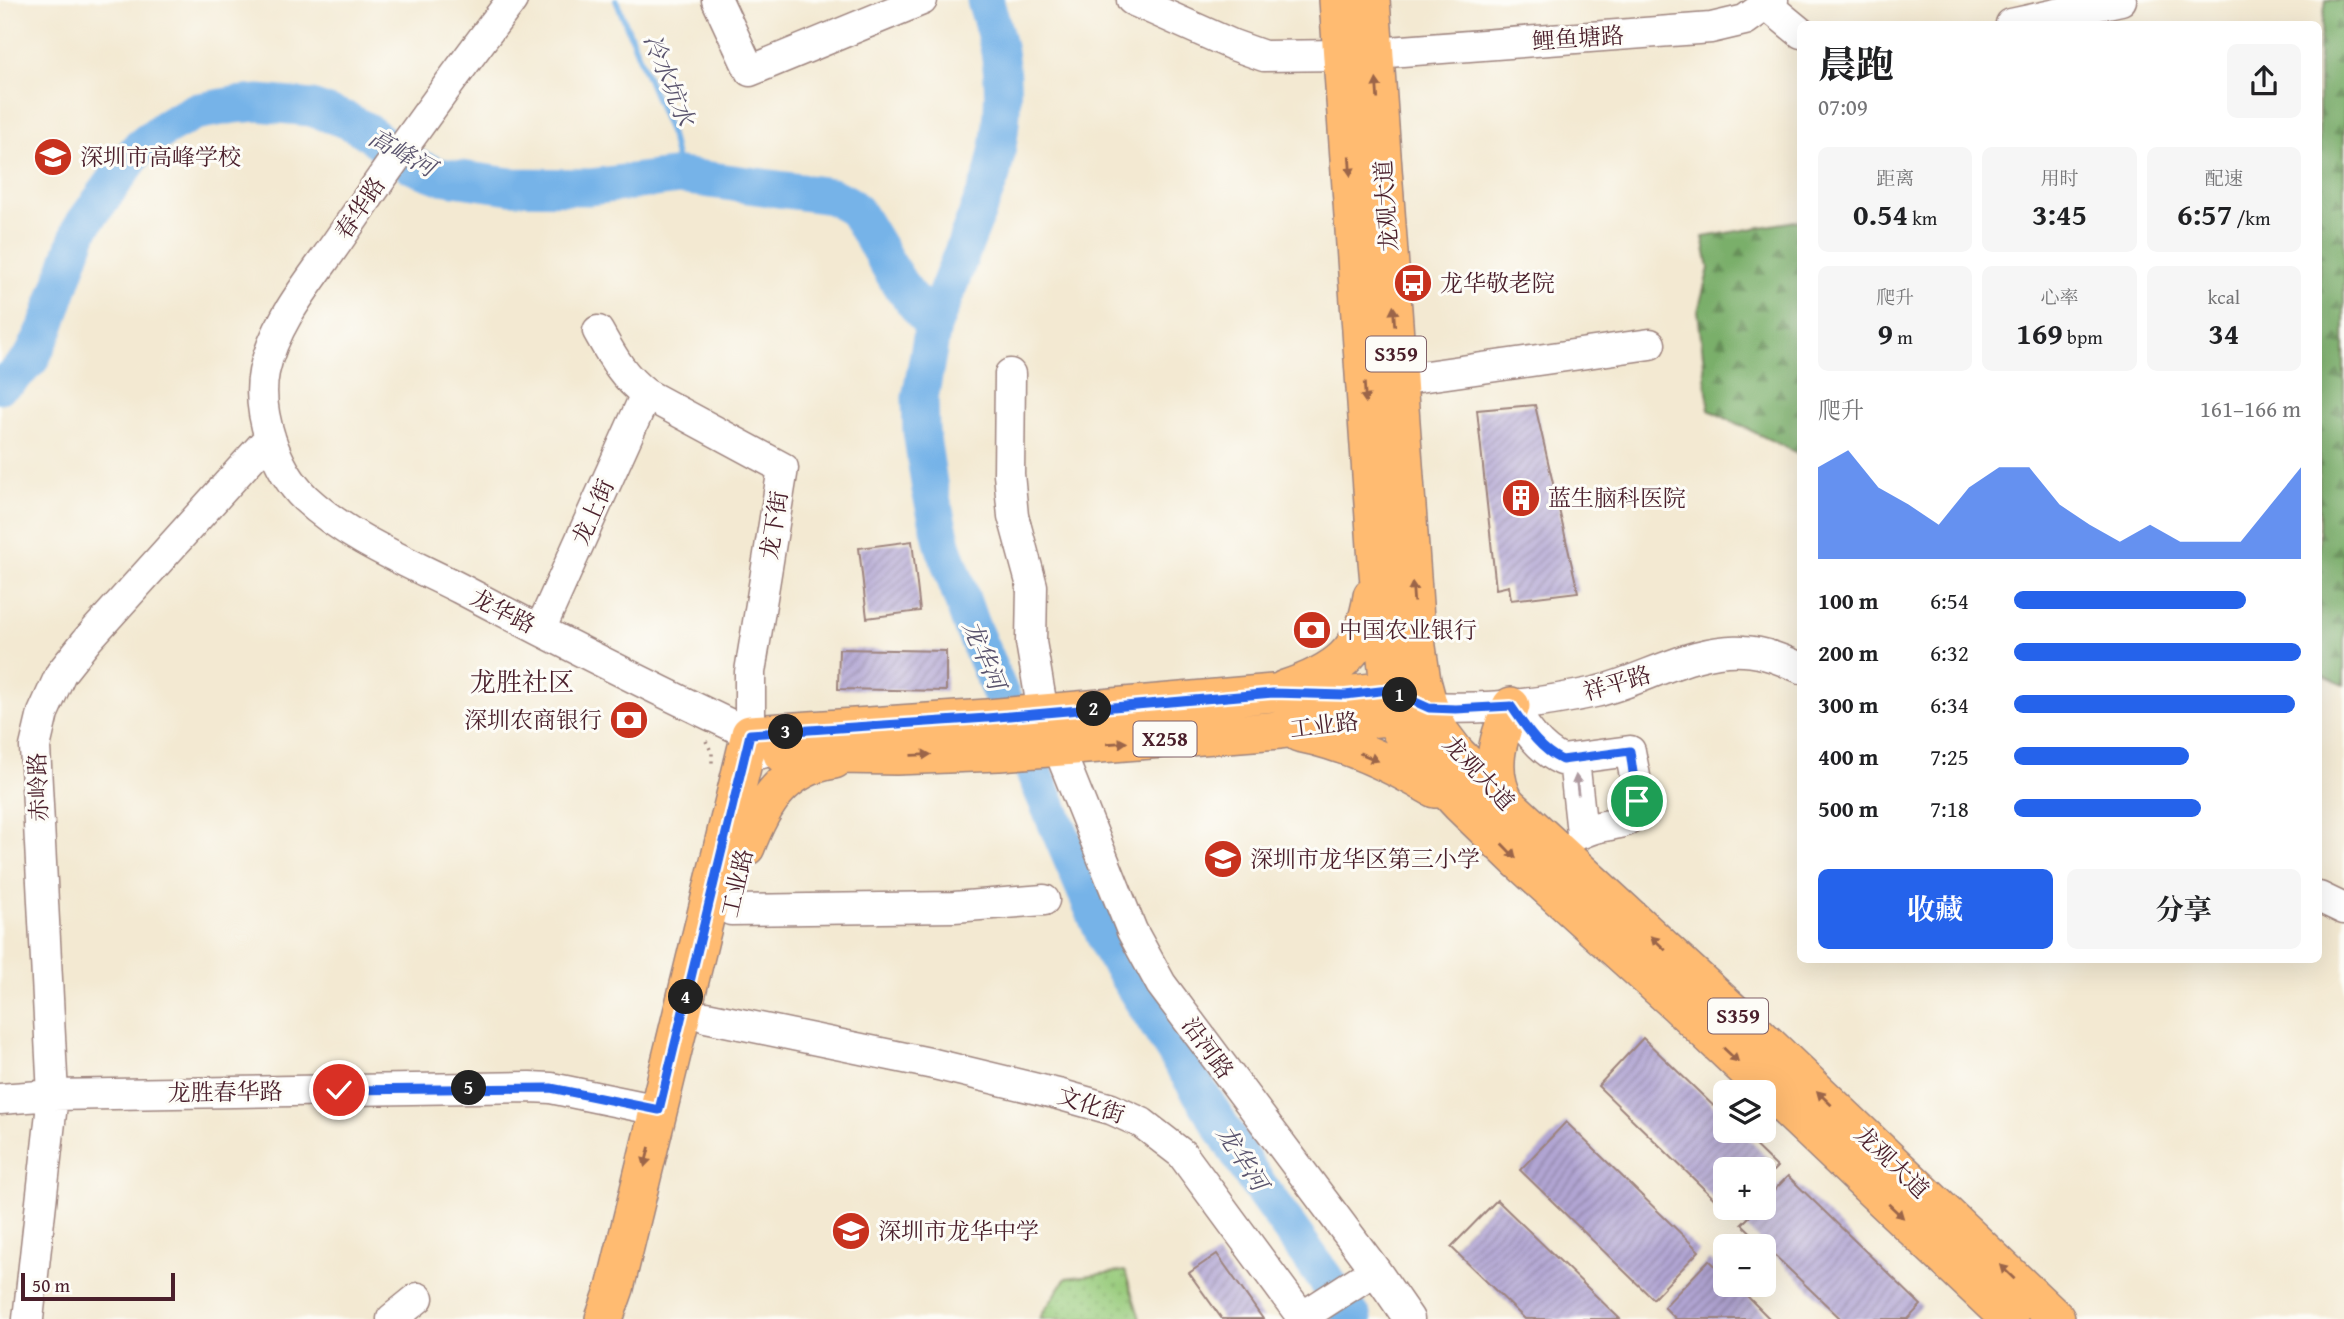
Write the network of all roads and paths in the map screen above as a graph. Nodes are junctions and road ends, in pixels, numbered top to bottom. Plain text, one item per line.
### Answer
1 (512, 0) edge
2 (717, 0) edge
3 (922, 0) edge
4 (1132, 0) edge
5 (1338, 0) edge
6 (1371, 0) edge
7 (2121, 0) edge
8 (1770, 3) edge
9 (2025, 21) edge
10 (1797, 29) edge
11 (1358, 54) junction
12 (598, 331) dead end
13 (1650, 344) dead end
14 (1010, 374) dead end
15 (1398, 380) junction
16 (646, 394) junction
17 (270, 437) junction
18 (1377, 561) junction
19 (540, 630) junction
20 (1797, 666) edge
21 (1273, 693) junction
22 (1404, 705) junction
23 (1511, 706) junction
24 (1039, 713) junction
25 (1280, 730) junction
26 (756, 744) junction
27 (1053, 748) junction
28 (852, 757) junction
29 (1574, 760) junction
30 (1460, 804) junction
31 (1507, 804) junction
32 (1572, 843) junction
33 (746, 847) junction
34 (2322, 898) edge
35 (1044, 900) dead end
36 (2344, 909) edge
37 (731, 910) junction
38 (706, 1017) junction
39 (53, 1095) junction
40 (0, 1099) edge
41 (659, 1110) junction
42 (1368, 1276) junction
43 (418, 1298) dead end
44 (28, 1319) edge
45 (392, 1319) edge
46 (604, 1319) edge
47 (629, 1319) edge
48 (1409, 1319) edge
49 (2009, 1319) edge
50 (2056, 1319) edge

1 - 17 street, 春华路
2 - 3 street
4 - 11 street, 鲤鱼塘路
5 - 11 main road, 龙观大道 / S359
6 - 11 main road, 龙观大道 / S359
7 - 9 street
8 - 10 street
8 - 11 street, 鲤鱼塘路
15 -> 11 main road, 龙观大道 / S359
11 -> 18 main road, 龙观大道 / S359
12 - 16 street, 龙下街
13 - 15 street
14 - 24 street
22 -> 15 main road, 龙观大道 / S359
16 - 19 street, 龙上街
16 - 26 street, 龙下街
17 - 19 street, 龙华路
17 - 39 street, 赤岭路
18 - 21 main road
18 - 22 main road, 龙观大道 / S359
19 - 26 street, 龙华路
20 - 23 street, 祥平路
21 - 22 main road, 工业路 / X258
21 - 24 main road, 工业路 / X258
22 - 23 street, 祥平路
22 - 25 main road, 工业路 / X258
22 - 30 main road, 龙观大道 / S359
22 - 31 main road, 龙观大道 / S359
23 - 29 street
23 - 31 main road
24 - 26 main road, 工业路 / X258
27 -> 25 main road, 工业路 / X258
25 -> 30 main road
26 - 28 main road, 工业路 / X258
26 - 33 main road, 工业路
26 - 41 main road, 工业路
28 -> 27 main road, 工业路 / X258
27 - 42 street, 沿河路
28 - 33 main road
32 -> 29 street
29 - 32 street
30 -> 49 main road, 龙观大道 / S359
31 - 32 main road, 龙观大道 / S359
50 -> 32 main road, 龙观大道 / S359
33 - 37 main road, 工业路
34 - 36 street
35 - 37 street
37 - 38 main road, 工业路
38 - 42 street, 文化街
38 - 47 main road, 工业路
39 - 40 street, 龙胜春华路
39 - 41 street, 龙胜春华路
39 - 44 street, 赤岭路
41 -> 46 main road, 工业路
42 - 48 street, 沿河路
43 - 45 street

